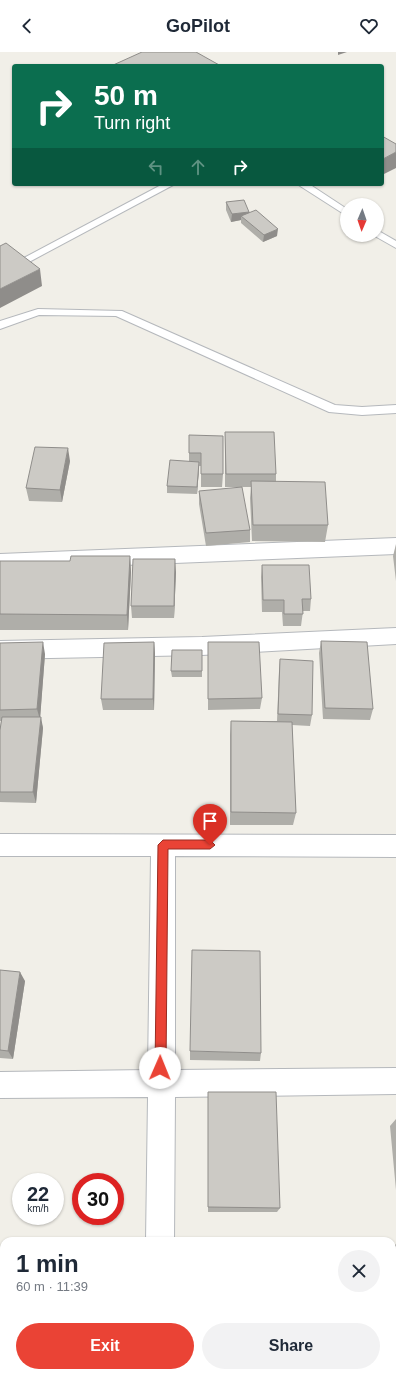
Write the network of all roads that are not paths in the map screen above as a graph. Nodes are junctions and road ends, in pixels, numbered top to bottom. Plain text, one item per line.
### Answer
1 (166, 186) edge
2 (305, 186) edge
3 (340, 208) edge
4 (384, 237) edge
5 (396, 245) edge
6 (25, 260) edge
7 (0, 326) edge
8 (396, 409) edge
9 (396, 546) edge
10 (0, 562) edge
11 (396, 636) edge
12 (0, 650) edge
13 (0, 845) edge
14 (163, 845) junction
15 (396, 846) edge
16 (396, 1081) edge
17 (160, 1084) junction
18 (0, 1085) edge
19 (160, 1237) edge

1 - 6 lane
2 - 3 lane
4 - 5 lane
7 - 8 lane
9 - 10 street
11 - 12 street
13 - 14 street
14 - 15 street
14 - 17 street
16 - 17 street
17 - 18 street
17 - 19 street

